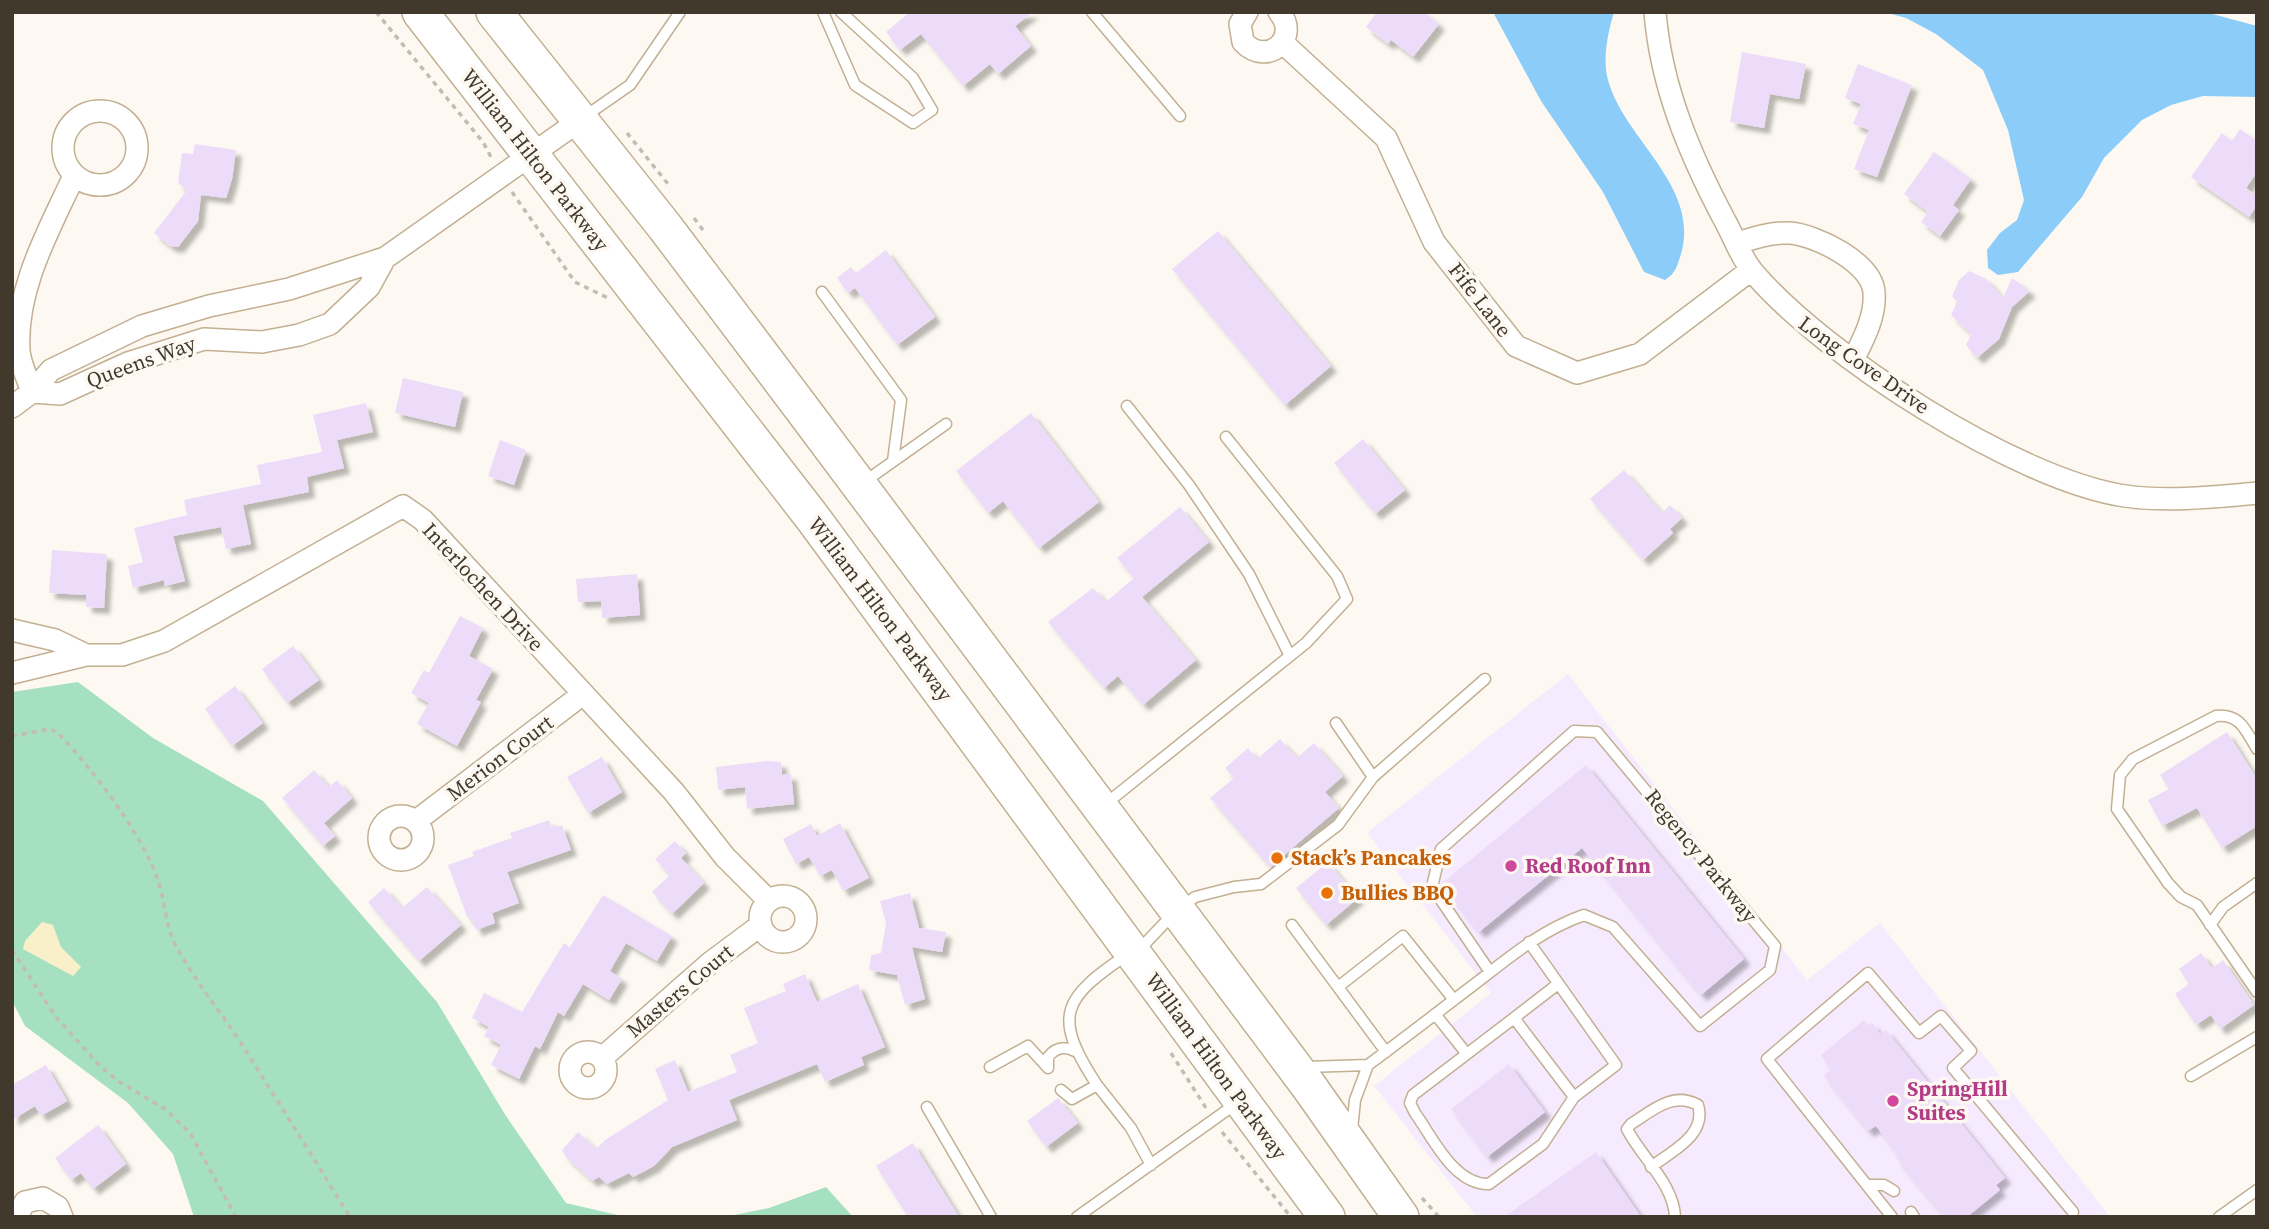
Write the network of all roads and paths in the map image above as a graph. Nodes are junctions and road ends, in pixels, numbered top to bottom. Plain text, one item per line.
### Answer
1 (376, 12) edge
2 (420, 12) edge
3 (494, 12) edge
4 (680, 12) edge
5 (823, 12) edge
6 (841, 12) edge
7 (1092, 12) edge
8 (1247, 12) edge
9 (1279, 12) edge
10 (1655, 12) edge
11 (1282, 42) junction
12 (1180, 116) dead end
13 (579, 121) junction
14 (532, 157) junction
15 (74, 176) dead end
16 (502, 178) junction
17 (1737, 243) junction
18 (385, 258) junction
19 (1751, 270) junction
20 (575, 282) dead end
21 (822, 292) dead end
22 (1853, 360) junction
23 (32, 392) junction
24 (1127, 406) dead end
25 (12, 407) edge
26 (946, 424) dead end
27 (1226, 437) dead end
28 (893, 461) junction
29 (859, 485) junction
30 (2257, 493) edge
31 (12, 630) edge
32 (86, 655) junction
33 (1290, 656) junction
34 (12, 673) edge
35 (1485, 678) dead end
36 (583, 694) junction
37 (1335, 723) dead end
38 (12, 736) edge
39 (2257, 749) edge
40 (1373, 777) junction
41 (1104, 812) junction
42 (416, 821) dead end
43 (2257, 883) edge
44 (769, 901) junction
45 (1177, 910) junction
46 (761, 925) junction
47 (1292, 925) dead end
48 (2210, 925) junction
49 (1529, 942) junction
50 (12, 950) edge
51 (1134, 952) junction
52 (1490, 972) junction
53 (1558, 984) junction
54 (1338, 987) junction
55 (2257, 992) edge
56 (1454, 1000) junction
57 (1435, 1014) junction
58 (1514, 1018) junction
59 (2257, 1037) edge
60 (1075, 1051) junction
61 (1386, 1052) junction
62 (1466, 1053) junction
63 (601, 1058) dead end
64 (1292, 1064) junction
65 (1368, 1065) junction
66 (990, 1067) dead end
67 (2191, 1076) dead end
68 (1097, 1085) junction
69 (1061, 1090) dead end
70 (1574, 1097) junction
71 (1240, 1101) junction
72 (927, 1107) dead end
73 (1352, 1147) junction
74 (1151, 1165) junction
75 (1651, 1167) junction
76 (1867, 1185) junction
77 (2257, 1190) edge
78 (1894, 1191) dead end
79 (18, 1202) edge
80 (2072, 1215) edge
81 (62, 1217) edge
82 (236, 1217) edge
83 (350, 1217) edge
84 (991, 1217) edge
85 (1077, 1217) edge
86 (1327, 1217) edge
87 (1401, 1217) edge
88 (1675, 1217) edge
89 (1892, 1217) edge
90 (2219, 1217) edge

1 - 16 path
2 - 14 highway, William Hilton Parkway
3 - 13 highway
4 - 13 lane
5 - 6 lane
7 - 12 lane
8 - 11 street
9 - 11 street
10 - 17 street, Long Cove Drive
11 - 19 street, Fife Lane
13 - 14 street, Queens Way
13 - 29 highway
14 - 16 street, Queens Way
14 - 51 highway, William Hilton Parkway
15 - 23 street
16 - 18 street, Queens Way
16 - 20 path
17 - 19 street, Long Cove Drive
17 - 22 street
18 - 23 street, Queens Way
18 - 23 street, Queens Way
19 - 22 street, Long Cove Drive
21 - 28 lane
22 - 30 street, Long Cove Drive
23 - 25 street, Queens Way
24 - 33 lane
26 - 28 lane
27 - 33 lane
28 - 29 lane
29 - 41 highway
31 - 32 street, Interlochen Drive
32 - 34 street, Interlochen Drive
32 - 36 street, Interlochen Drive
33 - 41 lane
35 - 40 lane
36 - 42 street, Merion Court
36 - 44 street, Interlochen Drive
37 - 40 lane
38 - 83 path
39 - 48 lane
40 - 45 lane
41 - 45 highway
43 - 48 lane
44 - 46 street
44 - 46 street
45 - 51 lane
45 - 64 highway
46 - 63 street, Masters Court
47 - 54 lane
48 - 55 lane
49 - 52 lane, Regency Parkway
49 - 52 lane, Regency Parkway
49 - 53 lane
50 - 82 path
51 - 60 lane
51 - 71 highway, William Hilton Parkway
52 - 56 lane, Regency Parkway
53 - 58 lane
53 - 70 lane
54 - 56 lane
54 - 61 lane
56 - 57 lane, Regency Parkway
57 - 61 lane, Regency Parkway
57 - 62 lane
58 - 62 lane
58 - 70 lane
59 - 67 lane
60 - 66 lane
60 - 68 lane
61 - 65 lane, Regency Parkway
62 - 70 lane
64 - 65 lane
64 - 73 highway
65 - 73 lane
68 - 69 lane
68 - 74 lane
71 - 74 lane
71 - 86 highway, William Hilton Parkway
72 - 84 lane
73 - 87 highway
74 - 85 lane
75 - 75 lane
75 - 88 lane
76 - 78 lane
76 - 80 lane
76 - 89 lane
77 - 90 lane
79 - 81 street

